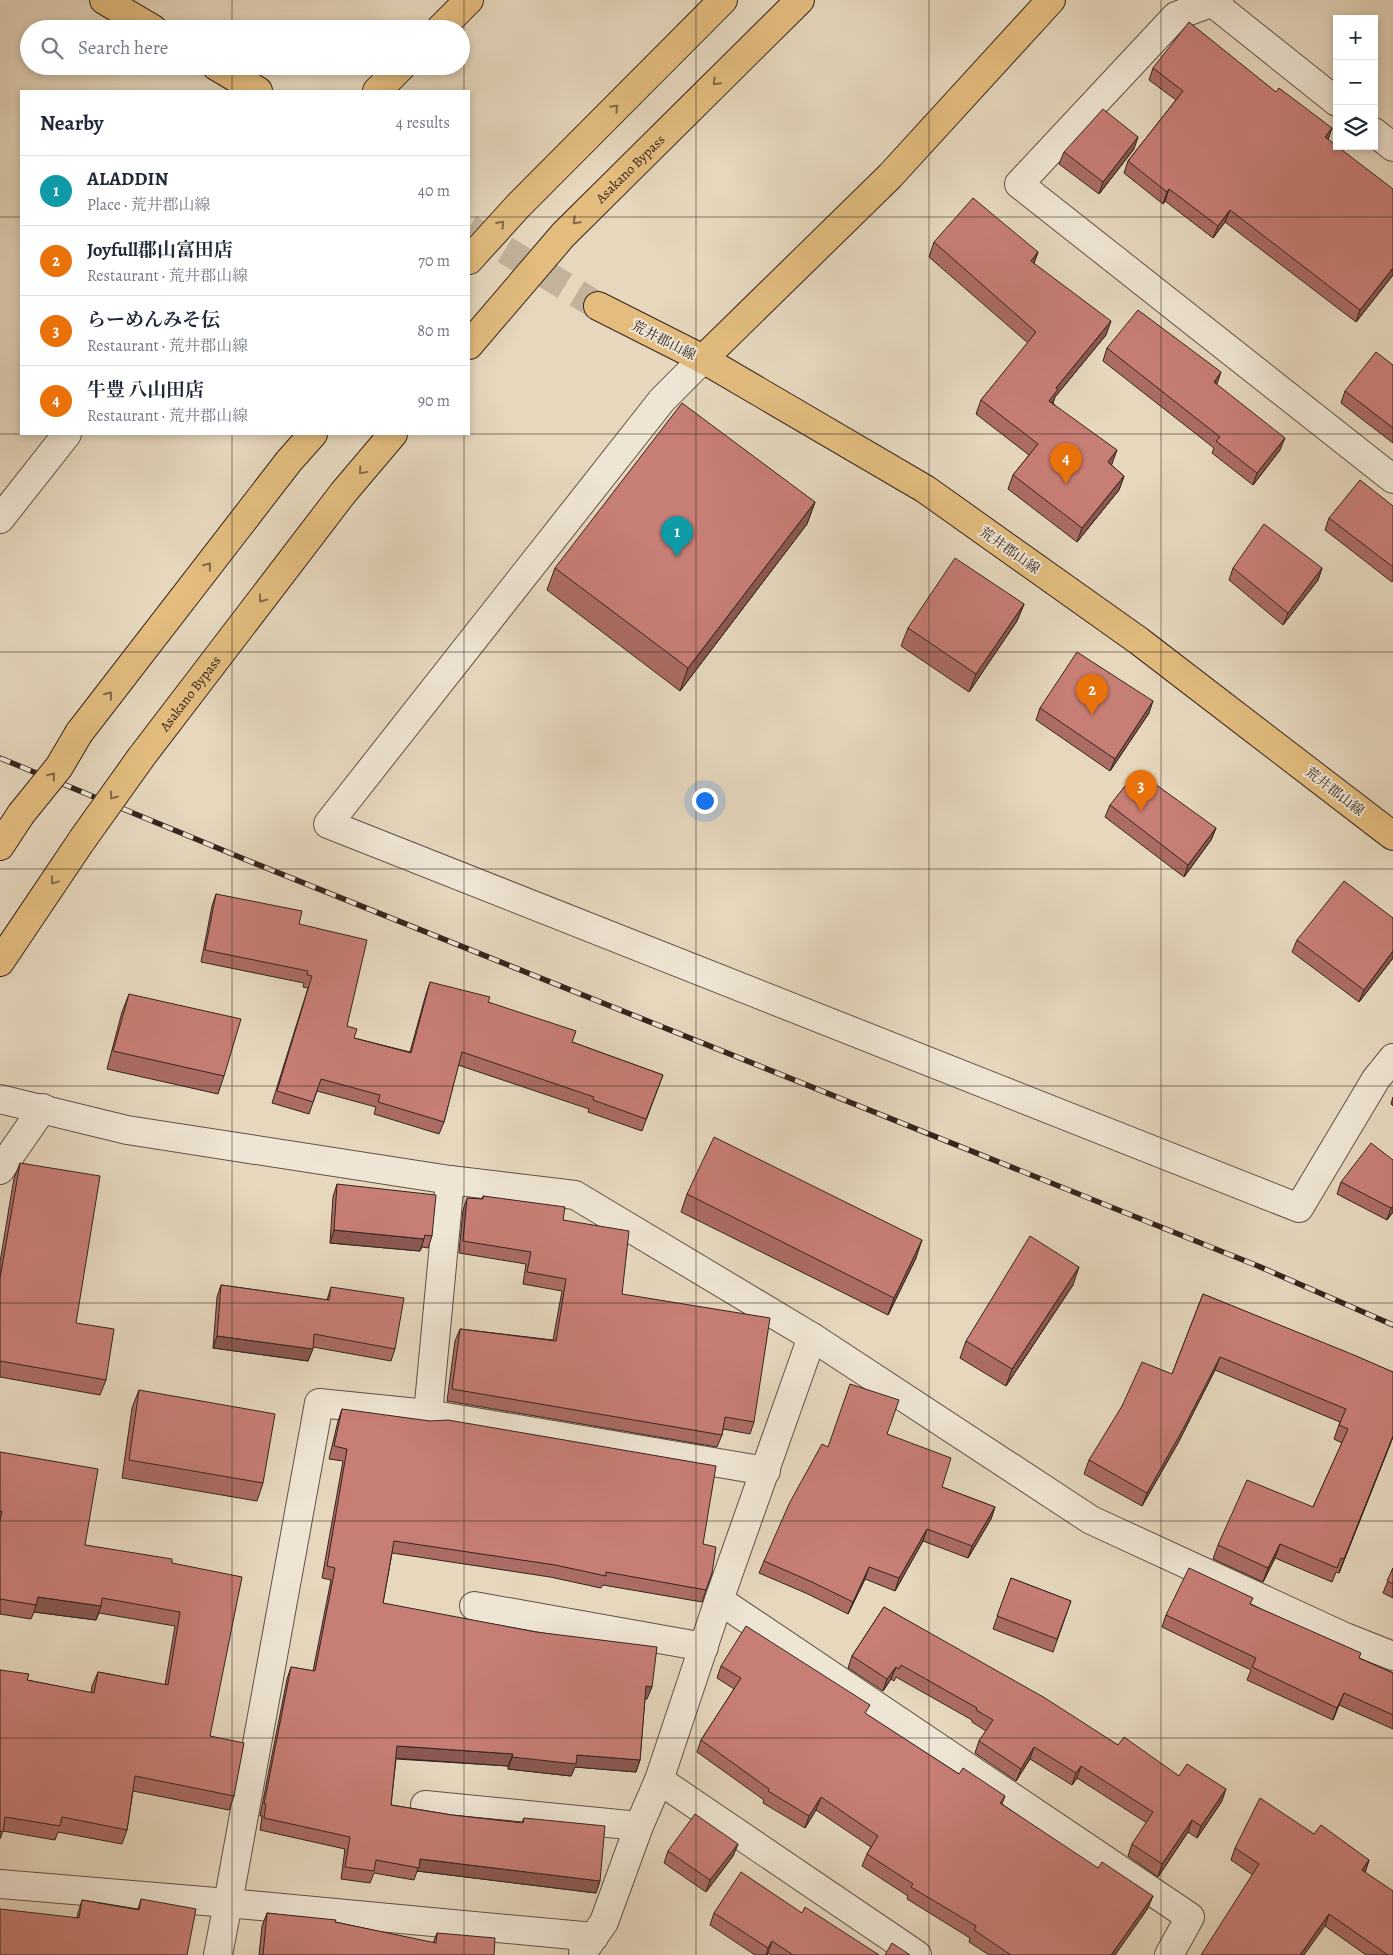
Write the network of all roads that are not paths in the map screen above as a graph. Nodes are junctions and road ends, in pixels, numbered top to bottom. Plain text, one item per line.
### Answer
1 (104, 0) edge
2 (469, 0) edge
3 (723, 0) edge
4 (800, 0) edge
5 (814, 0) edge
6 (1051, 0) edge
7 (1216, 1) edge
8 (138, 20) edge
9 (449, 20) edge
10 (751, 47) junction
11 (231, 75) edge
12 (393, 75) edge
13 (256, 90) edge
14 (378, 90) edge
15 (1333, 99) edge
16 (1378, 135) edge
17 (1393, 147) edge
18 (470, 259) edge
19 (598, 306) tunnel mouth
20 (470, 344) edge
21 (702, 359) junction
22 (66, 435) edge
23 (312, 435) edge
24 (392, 435) edge
25 (1393, 479) edge
26 (0, 519) edge
27 (1393, 836) edge
28 (0, 846) edge
29 (0, 962) edge
30 (1393, 1058) edge
31 (0, 1099) edge
32 (43, 1108) junction
33 (0, 1170) edge
34 (450, 1180) junction
35 (812, 1337) junction
36 (428, 1414) junction
37 (766, 1471) junction
38 (719, 1600) junction
39 (474, 1606) dead end
40 (704, 1646) junction
41 (1393, 1656) edge
42 (659, 1780) junction
43 (425, 1805) dead end
44 (638, 1826) junction
45 (0, 1884) edge
46 (228, 1903) junction
47 (587, 1946) edge
48 (218, 1955) edge
49 (917, 1955) edge
50 (1169, 1955) edge

1 - 8 main road
2 - 9 main road
18 -> 3 main road
4 - 10 main road, Asakano Bypass
5 - 10 main road
6 - 21 main road
7 - 15 street
7 - 25 street
10 -> 20 main road, Asakano Bypass
11 - 13 main road
12 - 14 main road
16 - 17 street
19 - 21 main road, 荒井郡山線
21 - 27 main road, 荒井郡山線
21 - 30 street
22 - 26 street
28 -> 23 main road, bridge
24 -> 29 main road, Asakano Bypass, bridge
31 - 32 street
32 - 33 street
32 - 34 street
34 - 35 street
34 - 36 street
35 - 37 street
35 - 41 street
36 - 37 street
36 - 46 street
37 - 38 street
38 - 40 street
38 - 50 street
39 - 40 street
40 - 42 street
42 - 44 street
42 - 49 street
43 - 44 street
44 - 47 street
45 - 46 street
46 - 47 street
46 - 48 street

